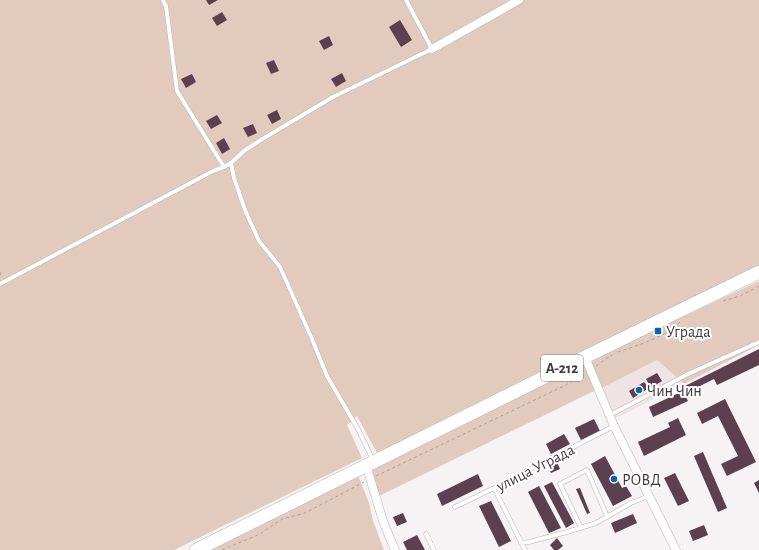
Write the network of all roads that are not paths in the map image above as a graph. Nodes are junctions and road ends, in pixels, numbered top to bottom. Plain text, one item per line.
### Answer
1 (164, 0) edge
2 (406, 0) edge
3 (519, 0) edge
4 (432, 49) junction
5 (230, 163) junction
6 (224, 167) junction
7 (759, 272) edge
8 (0, 284) edge
9 (759, 342) edge
10 (585, 357) junction
11 (610, 416) junction
12 (614, 426) junction
13 (370, 463) junction
14 (494, 488) junction
15 (649, 496) junction
16 (455, 507) dead end
17 (607, 516) junction
18 (581, 528) junction
19 (426, 534) dead end
20 (522, 543) junction
21 (196, 550) edge
22 (394, 550) edge
23 (434, 550) edge
24 (525, 550) edge
25 (676, 550) edge

1 - 6 lane
2 - 4 lane
3 - 4 street
4 - 5 lane
5 - 6 lane
5 - 13 lane
6 - 8 lane
7 - 10 highway, А-212
9 - 11 lane
10 - 11 street
10 - 13 highway, А-212
11 - 12 street
12 - 14 lane, улица Уграда
12 - 15 street
13 - 21 highway, А-212
13 - 22 street
14 - 16 lane, улица Уграда
14 - 20 lane
15 - 17 lane
15 - 25 street
17 - 18 lane
17 - 18 lane
18 - 20 lane
19 - 23 lane
20 - 24 lane

